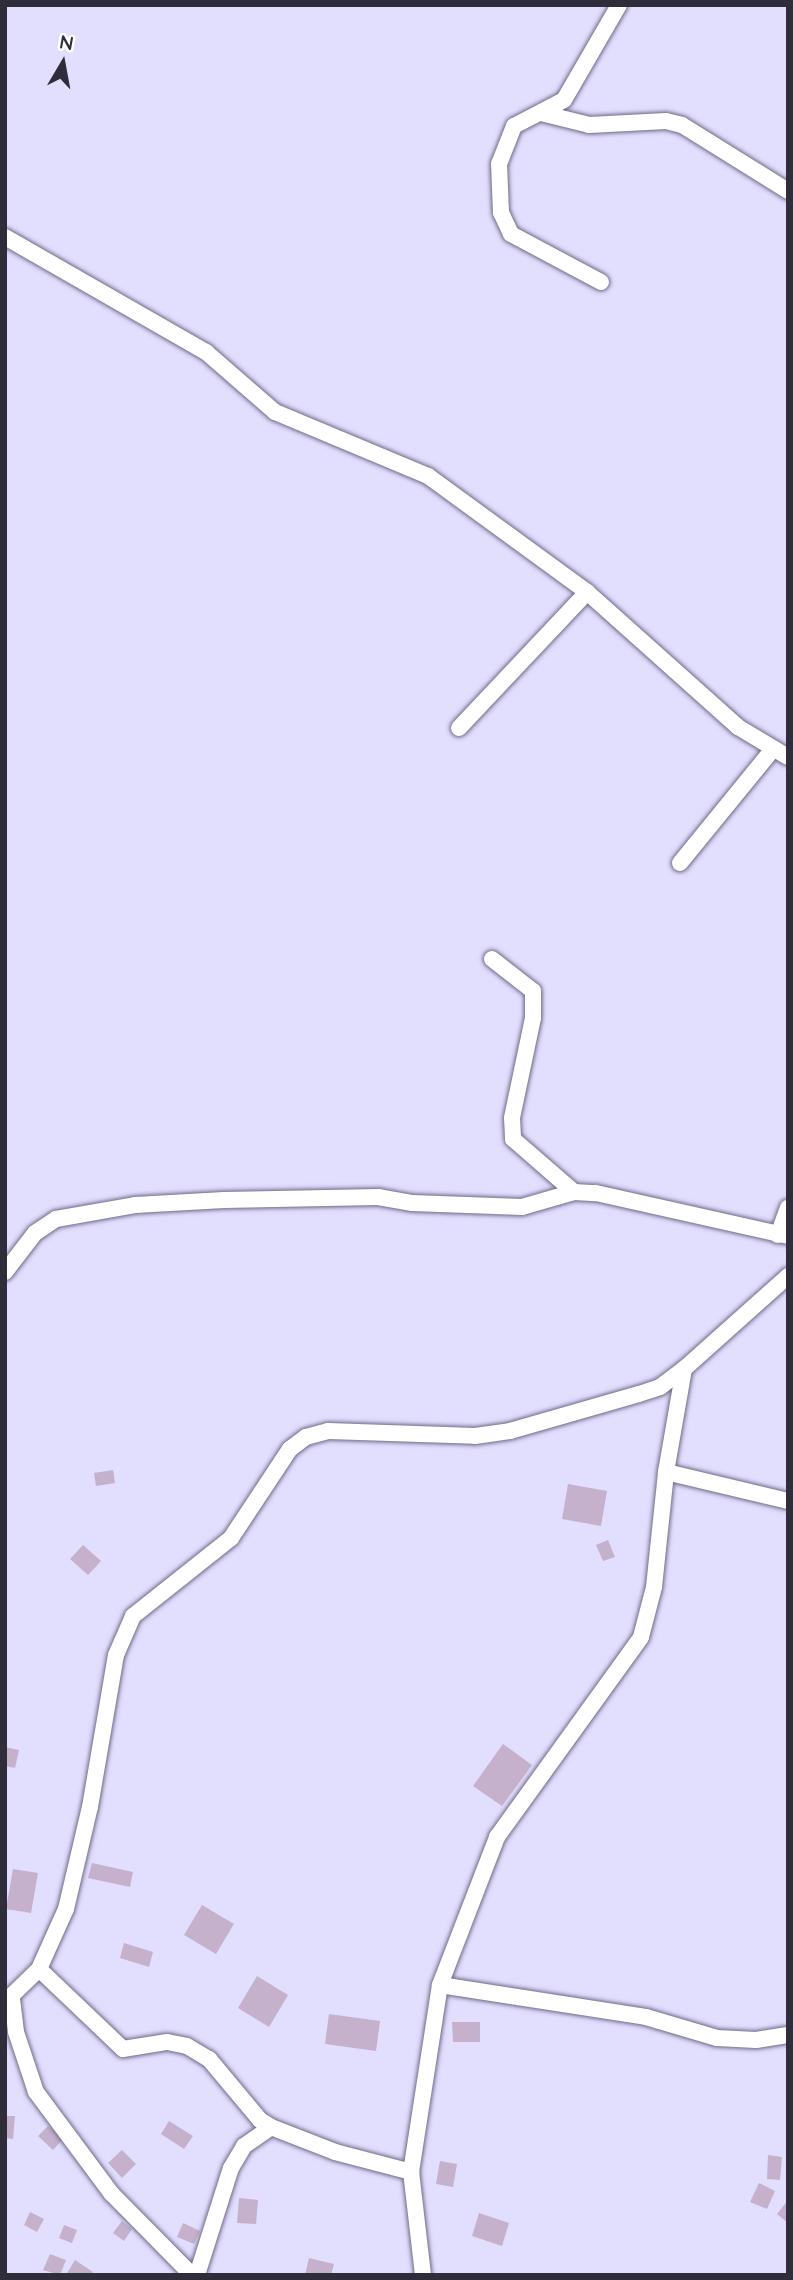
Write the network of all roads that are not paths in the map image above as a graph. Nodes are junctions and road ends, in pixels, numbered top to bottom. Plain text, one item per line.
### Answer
1 (620, 5) edge
2 (541, 113) junction
3 (788, 191) edge
4 (5, 237) edge
5 (601, 282) dead end
6 (587, 592) junction
7 (460, 728) dead end
8 (780, 753) edge
9 (680, 863) dead end
10 (492, 959) dead end
11 (574, 1192) junction
12 (788, 1208) edge
13 (783, 1235) edge
14 (5, 1272) edge
15 (788, 1276) edge
16 (684, 1369) junction
17 (666, 1472) junction
18 (788, 1501) edge
19 (39, 1969) junction
20 (440, 1985) junction
21 (8, 2000) edge
22 (788, 2035) edge
23 (271, 2127) junction
24 (411, 2172) junction
25 (192, 2275) edge
26 (197, 2275) edge
27 (423, 2275) edge

1 - 2 street
2 - 3 street
2 - 5 street
4 - 6 street
6 - 7 street
6 - 8 street
8 - 9 street
10 - 11 street
11 - 13 street
11 - 14 street
12 - 13 street
15 - 16 street
16 - 17 street
16 - 19 street
17 - 18 street
17 - 20 street
19 - 21 street
19 - 23 street
20 - 22 street
20 - 24 street
21 - 25 street
23 - 24 street
23 - 26 street
24 - 27 street

